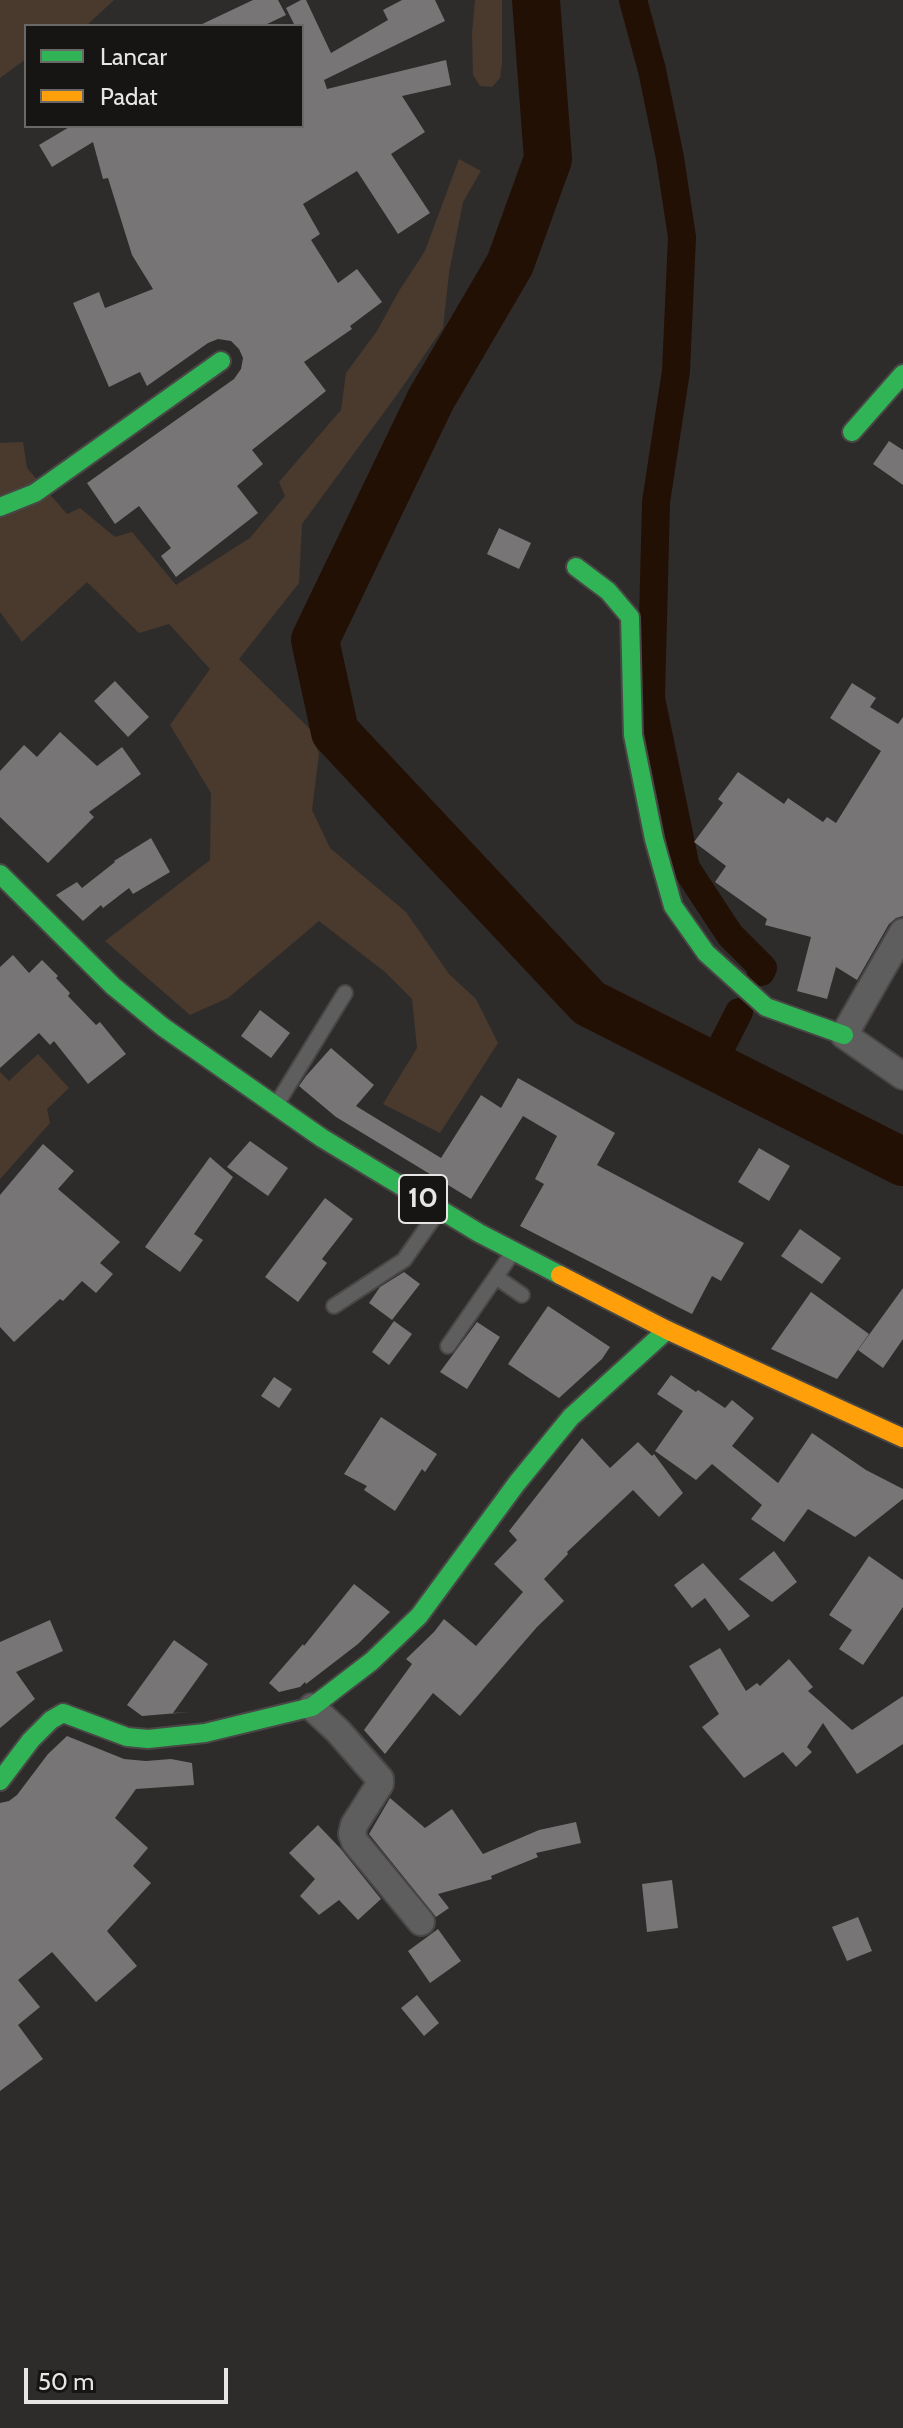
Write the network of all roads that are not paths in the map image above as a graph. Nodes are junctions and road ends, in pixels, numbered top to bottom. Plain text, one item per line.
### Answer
1 (221, 361) dead end
2 (903, 374) edge
3 (852, 432) dead end
4 (0, 507) edge
5 (576, 567) dead end
6 (0, 874) edge
7 (903, 932) edge
8 (345, 993) dead end
9 (844, 1035) junction
10 (903, 1076) edge
11 (276, 1105) junction
12 (440, 1209) junction
13 (513, 1251) junction
14 (496, 1277) junction
15 (522, 1295) dead end
16 (334, 1306) dead end
17 (667, 1330) junction
18 (448, 1346) dead end
19 (903, 1438) edge
20 (312, 1707) junction
21 (0, 1781) edge
22 (421, 1922) dead end

1 - 4 main road
2 - 3 main road
5 - 9 main road
6 - 11 main road, 10
7 - 9 street
8 - 11 lane
9 - 10 street
11 - 12 main road, 10
12 - 13 main road, 10
12 - 16 lane
13 - 14 lane
13 - 17 main road, 10
14 - 15 lane
14 - 18 lane
17 - 19 main road, 10
17 - 20 main road
20 - 21 main road
20 - 22 street

